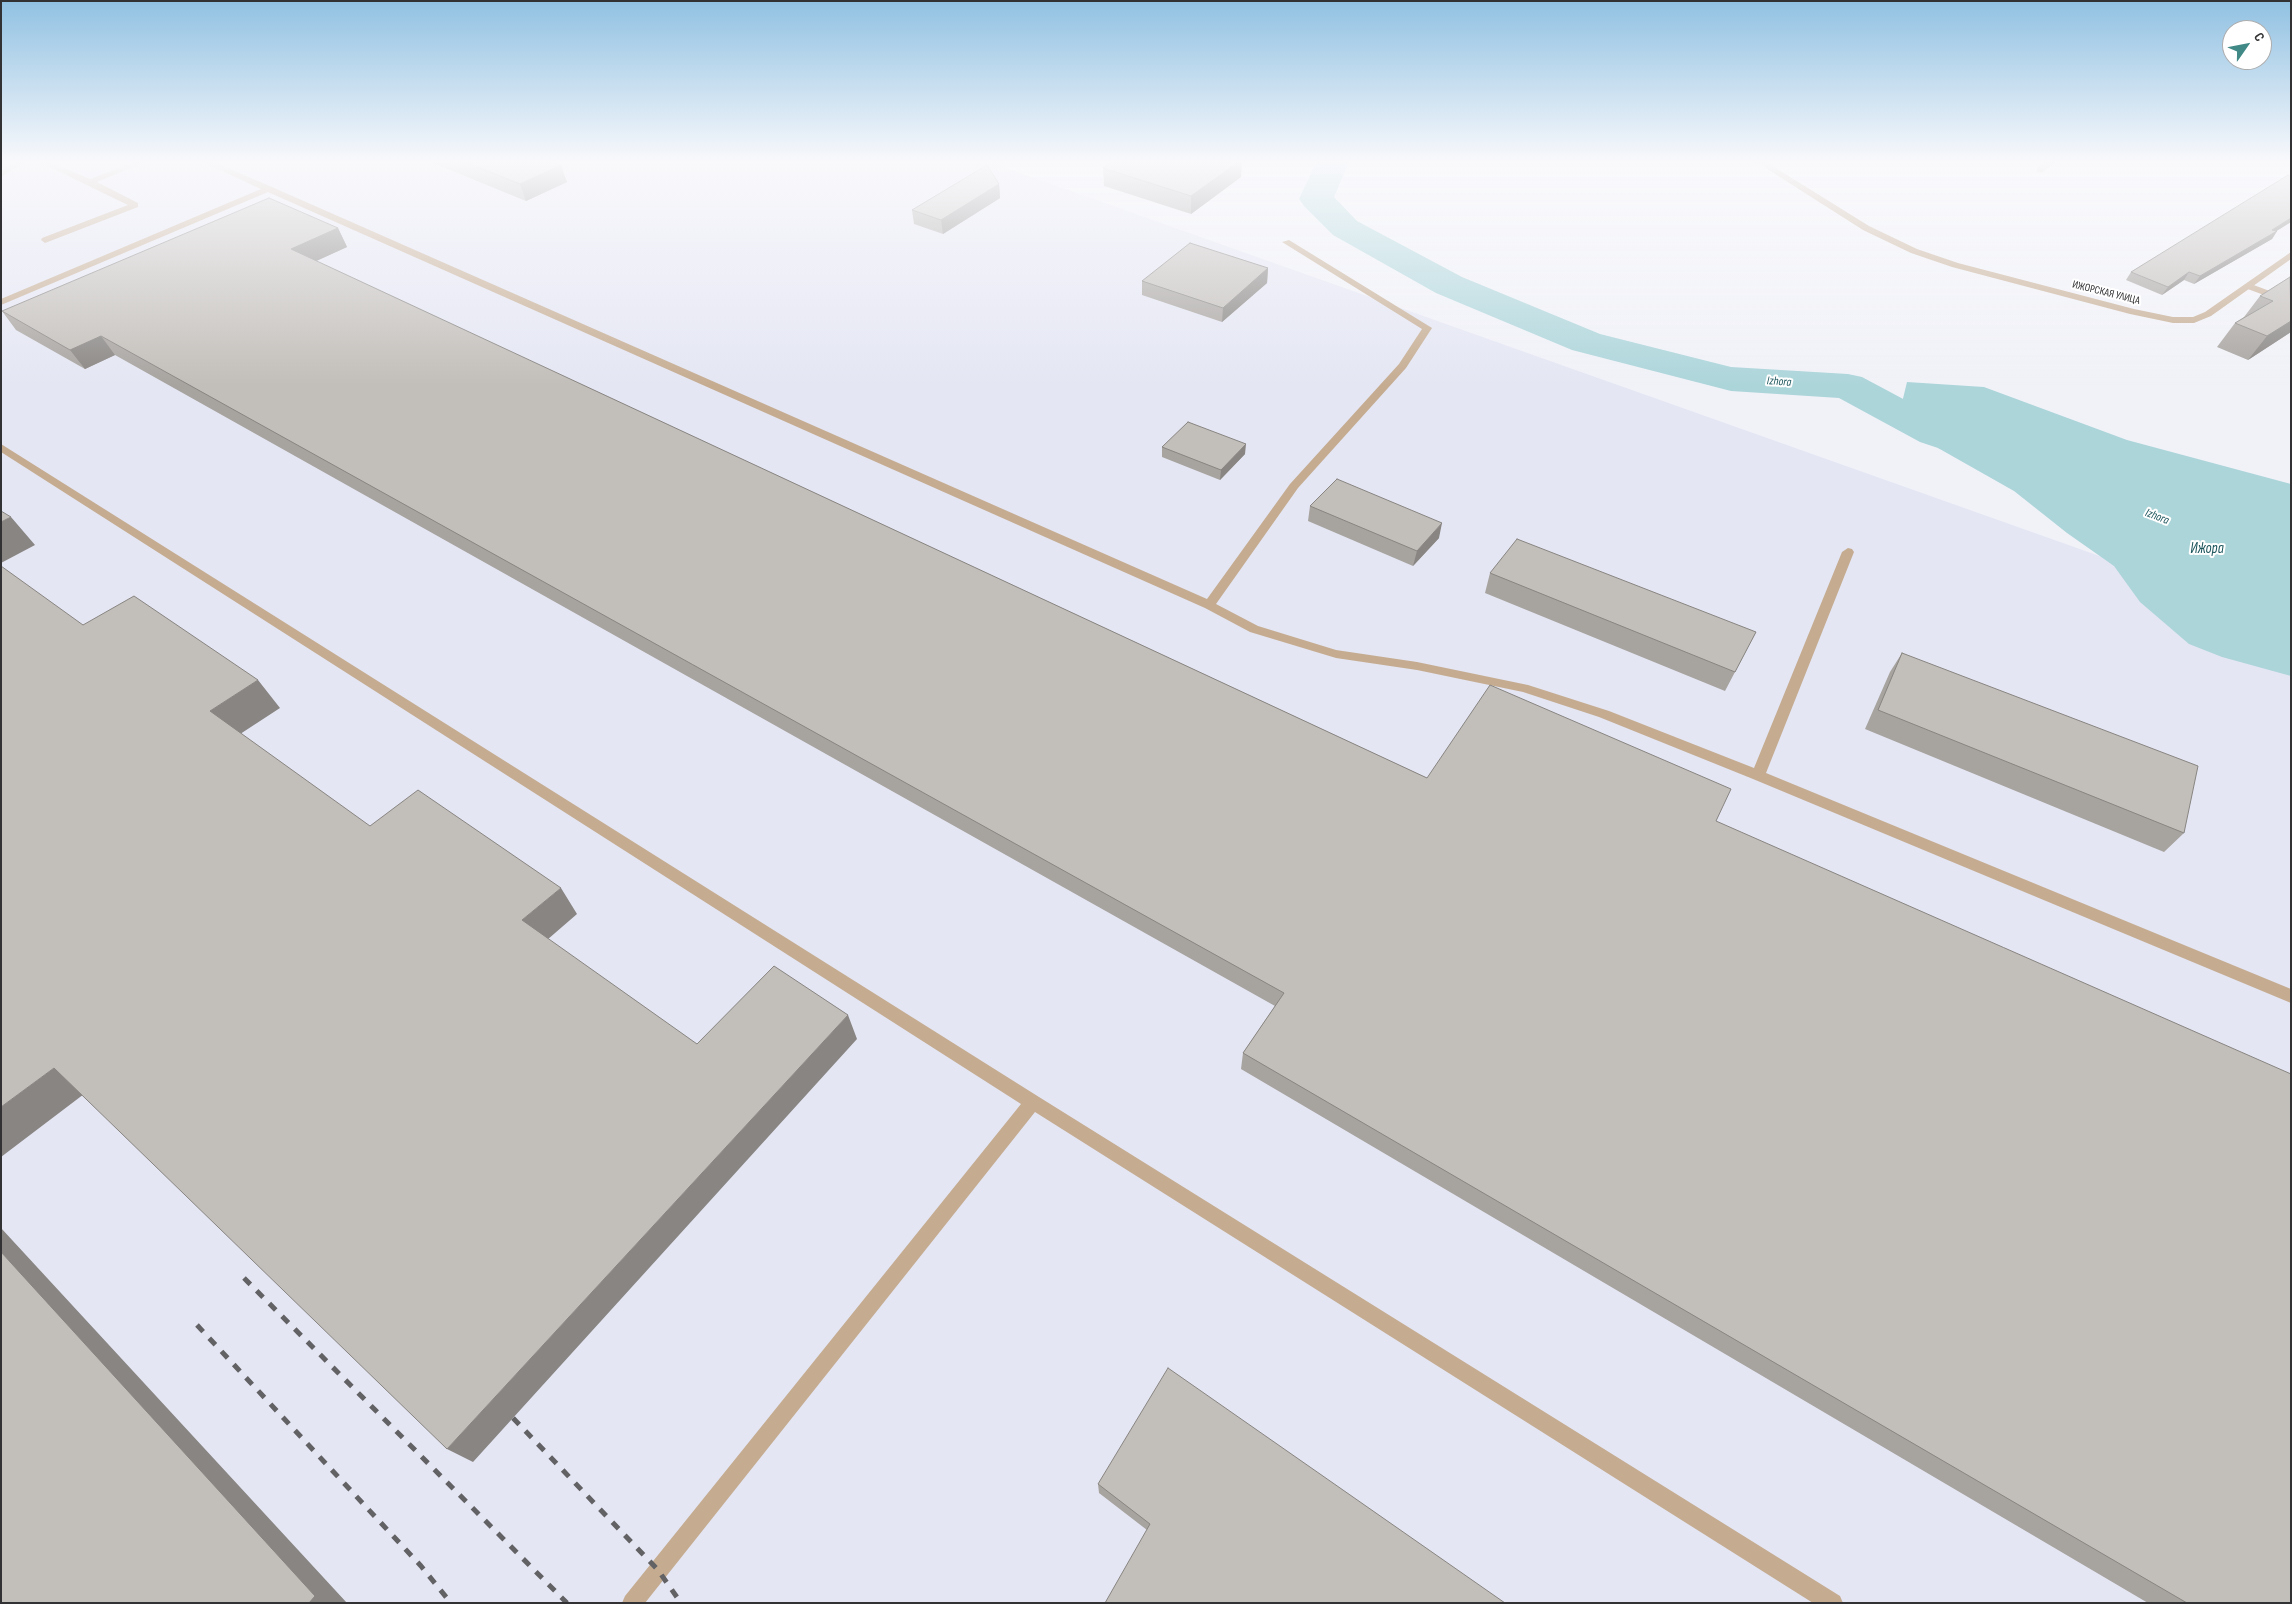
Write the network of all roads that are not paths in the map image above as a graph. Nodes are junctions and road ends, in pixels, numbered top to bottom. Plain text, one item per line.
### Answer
1 (58, 235) edge
2 (160, 235) edge
3 (373, 235) edge
4 (1880, 235) edge
5 (45, 240) dead end
6 (1286, 242) dead end
7 (2291, 255) edge
8 (2248, 286) junction
9 (1, 302) edge
10 (2291, 302) edge
11 (1, 446) edge
12 (1848, 552) dead end
13 (1209, 605) junction
14 (1758, 774) junction
15 (2291, 996) edge
16 (1033, 1102) junction
17 (632, 1603) edge
18 (1832, 1603) edge

1 - 5 street
2 - 9 street
3 - 13 street
4 - 8 street, ИЖОРСКАЯ УЛИЦА
6 - 13 street
7 - 8 street
8 - 10 street
11 - 16 street
12 - 14 street
13 - 14 street
14 - 15 street
16 - 17 street
16 - 18 street

